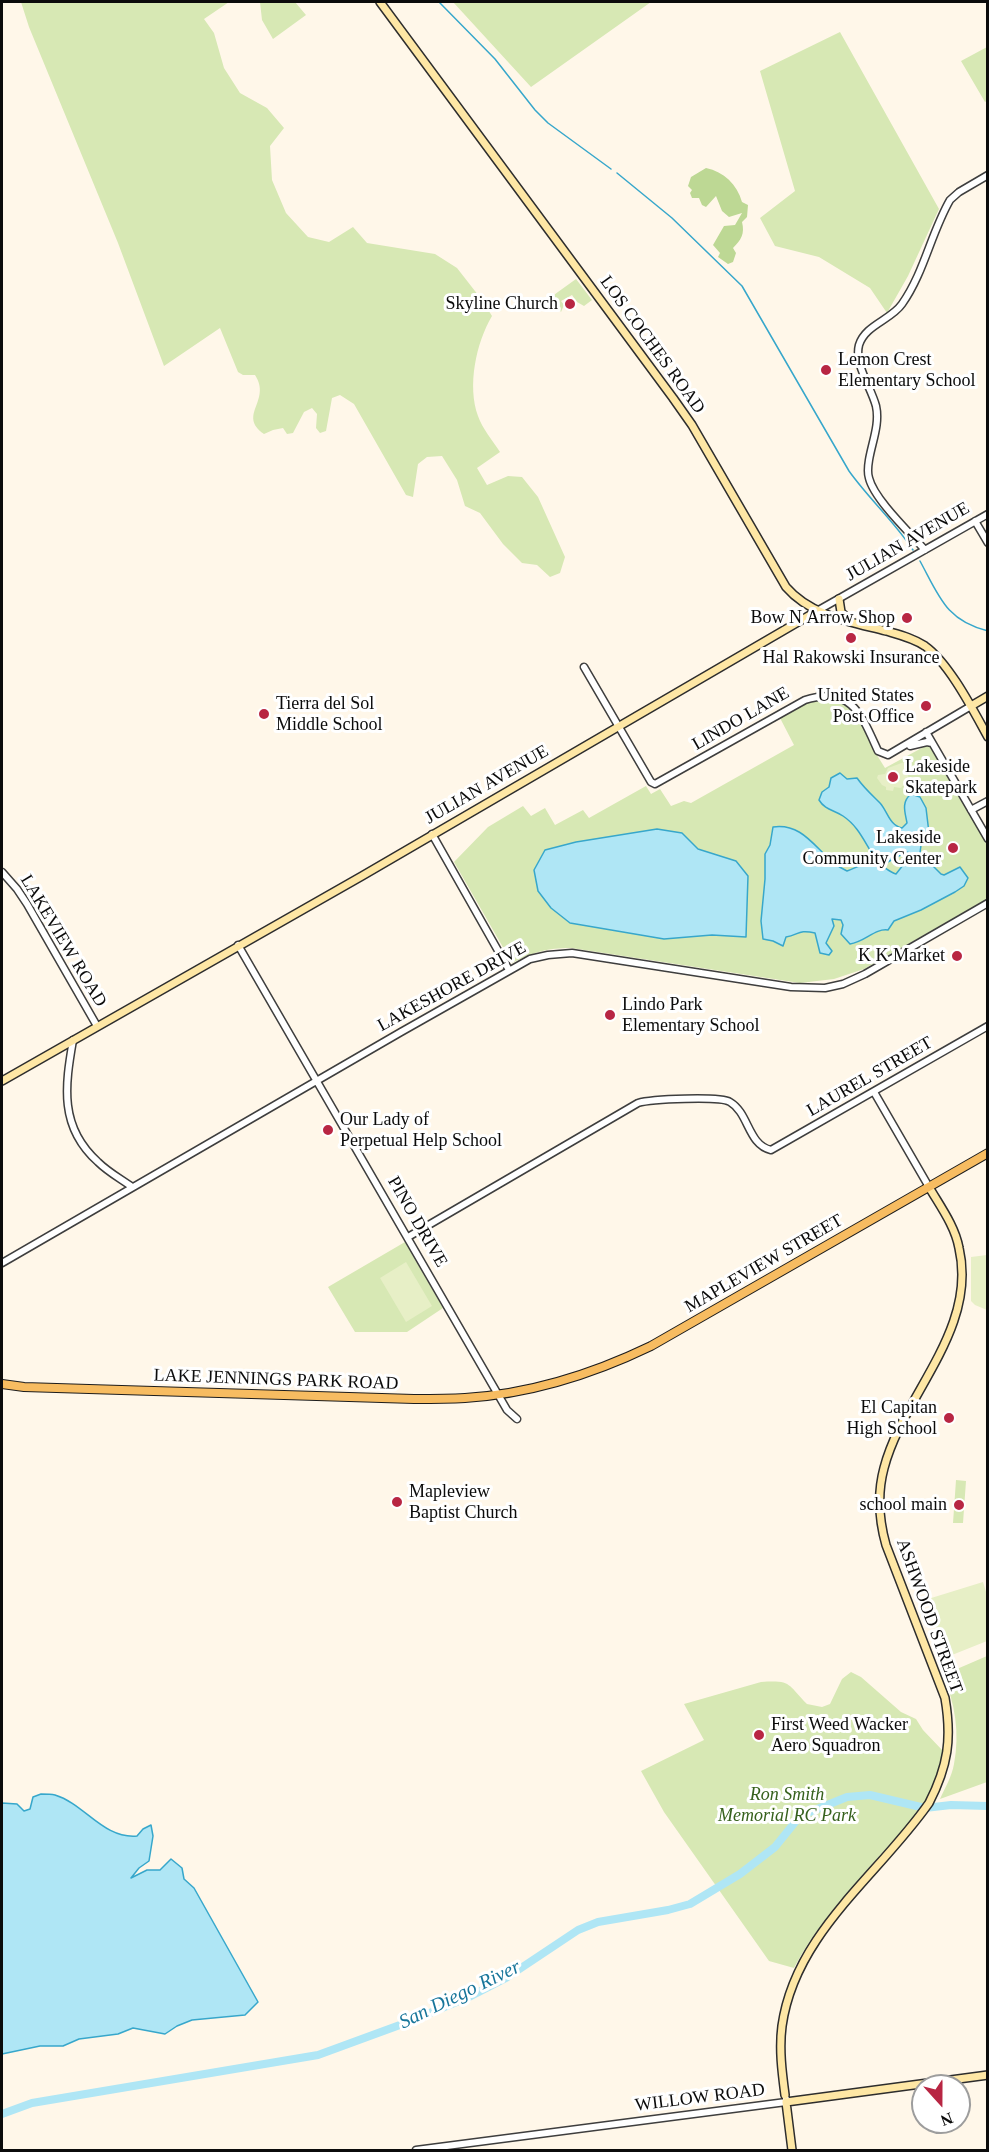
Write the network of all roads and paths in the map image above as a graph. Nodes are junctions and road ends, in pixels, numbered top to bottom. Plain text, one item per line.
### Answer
1 (380, 2) edge
2 (987, 175) edge
3 (987, 514) edge
4 (975, 521) junction
5 (987, 543) edge
6 (925, 550) junction
7 (839, 599) junction
8 (817, 611) junction
9 (850, 621) junction
10 (584, 667) dead end
11 (987, 696) edge
12 (971, 706) junction
13 (618, 726) junction
14 (926, 732) junction
15 (987, 737) edge
16 (932, 743) junction
17 (895, 752) junction
18 (987, 801) edge
19 (971, 810) junction
20 (432, 834) junction
21 (987, 839) edge
22 (2, 872) edge
23 (987, 903) edge
24 (238, 945) junction
25 (509, 969) junction
26 (97, 1026) junction
27 (987, 1026) edge
28 (73, 1040) junction
29 (316, 1080) junction
30 (2, 1082) edge
31 (874, 1092) junction
32 (987, 1153) edge
33 (132, 1187) junction
34 (928, 1187) junction
35 (408, 1237) junction
36 (2, 1263) edge
37 (2, 1384) edge
38 (548, 1384) joint
39 (498, 1394) junction
40 (517, 1419) dead end
41 (987, 2075) edge
42 (786, 2098) junction
43 (416, 2151) edge
44 (792, 2151) edge

1 - 8 main road, LOS COCHES ROAD
2 - 6 street
3 - 4 street, JULIAN AVENUE
4 - 5 street
4 - 6 street, JULIAN AVENUE
6 - 7 street, JULIAN AVENUE
7 - 8 street, JULIAN AVENUE
7 - 9 main road
8 - 9 main road, LOS COCHES ROAD
8 - 13 main road, JULIAN AVENUE
9 - 12 main road, LOS COCHES ROAD
10 - 13 street
11 - 12 main road
12 - 14 street
12 - 15 main road
13 - 17 street, LINDO LANE
13 - 20 main road, JULIAN AVENUE
14 - 16 street
14 - 17 street
16 - 17 street
16 - 19 street
18 - 19 street
19 - 21 street
20 - 24 main road, JULIAN AVENUE
20 - 25 street
22 - 26 street, LAKEVIEW ROAD
23 - 25 street, LAKESHORE DRIVE
24 - 26 main road, JULIAN AVENUE
24 - 29 street, PINO DRIVE
25 - 29 street, LAKESHORE DRIVE
26 - 28 main road, JULIAN AVENUE
27 - 31 street, LAUREL STREET
28 - 30 main road, JULIAN AVENUE
28 - 33 street
29 - 33 street, LAKESHORE DRIVE
29 - 35 street, PINO DRIVE
31 - 34 street, ASHWOOD STREET
31 - 35 street, LAUREL STREET
32 - 34 main road, MAPLEVIEW STREET
33 - 36 street, LAKESHORE DRIVE
34 - 38 main road, MAPLEVIEW STREET
34 - 42 main road, ASHWOOD STREET
35 - 39 street, PINO DRIVE
37 - 39 main road, LAKE JENNINGS PARK ROAD
38 - 39 main road, LAKE JENNINGS PARK ROAD
39 - 40 street, PINO DRIVE
41 - 42 main road, WILLOW ROAD
42 - 43 street, WILLOW ROAD
42 - 44 main road, ASHWOOD STREET

